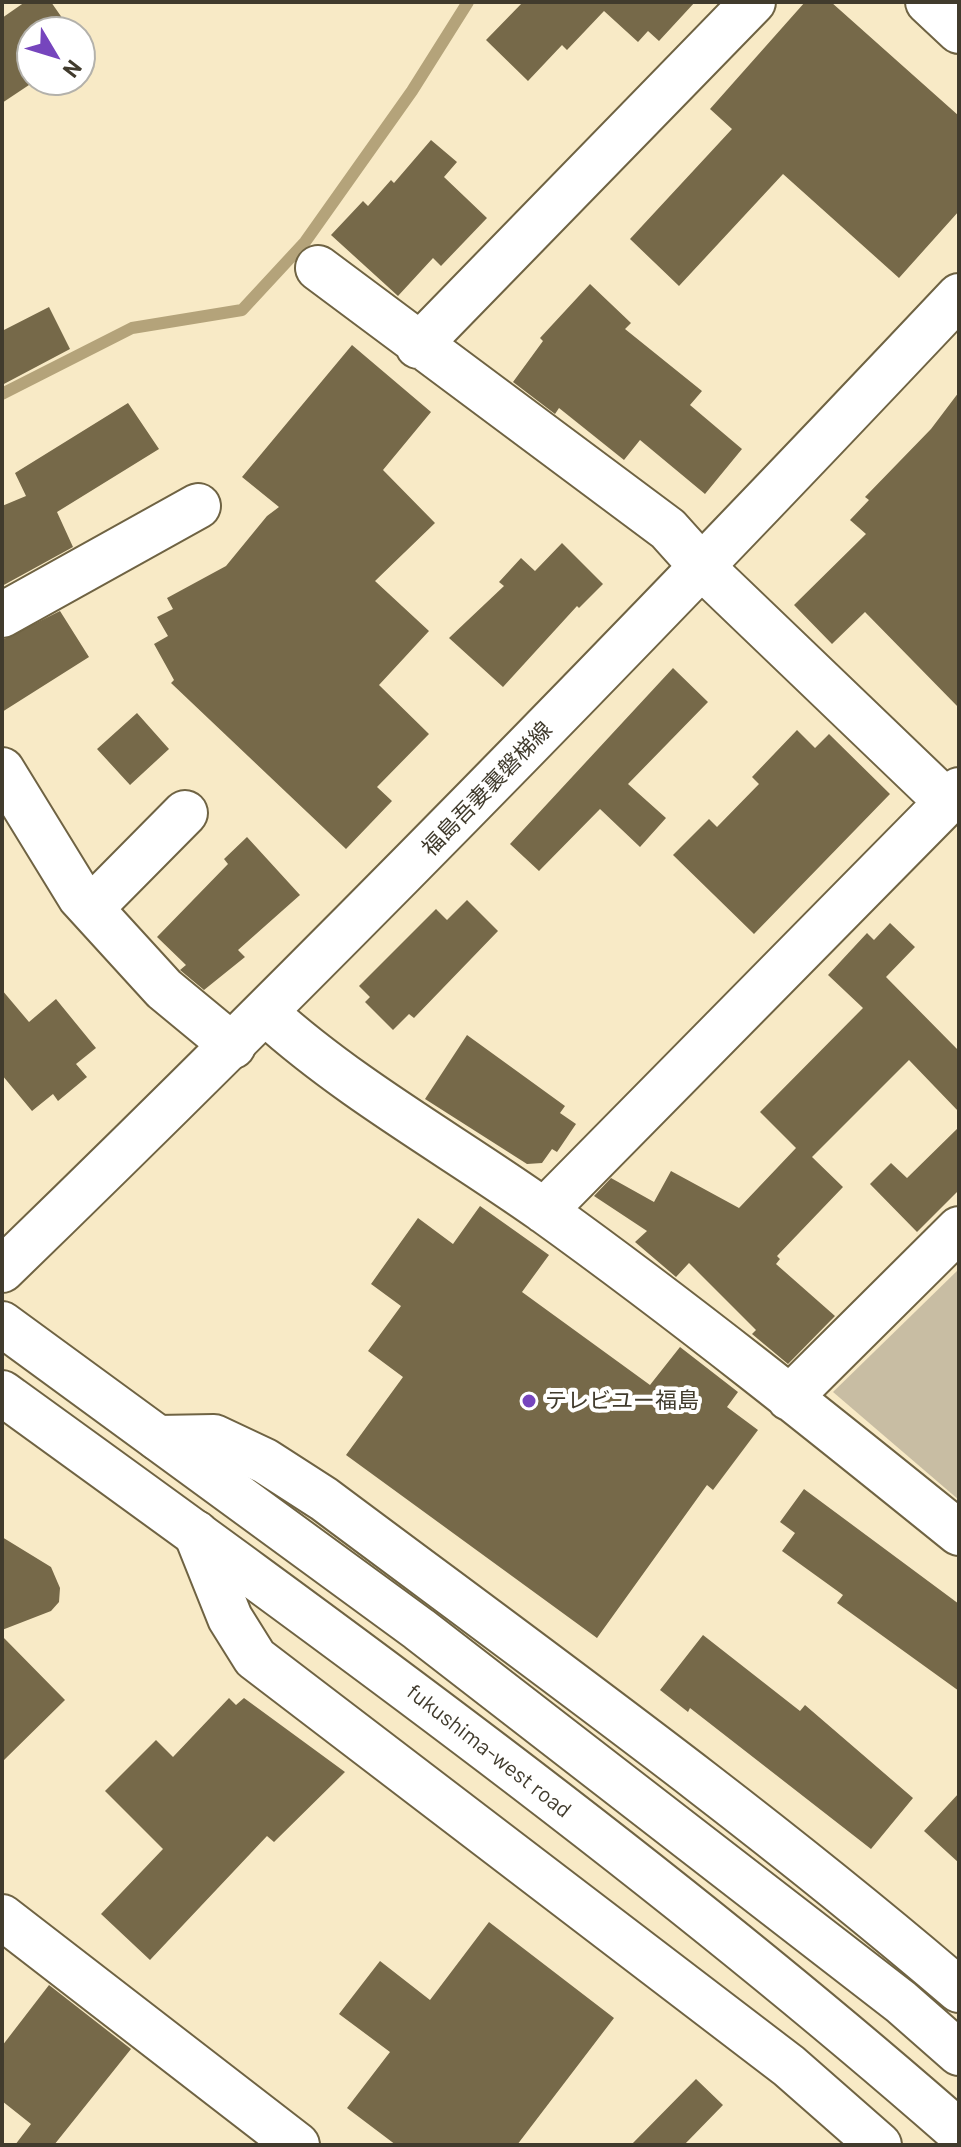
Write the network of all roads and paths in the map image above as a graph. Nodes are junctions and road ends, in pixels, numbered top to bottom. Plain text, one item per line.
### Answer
1 (753, 2) edge
2 (928, 2) edge
3 (959, 31) edge
4 (318, 268) dead end
5 (959, 296) edge
6 (418, 346) junction
7 (198, 506) dead end
8 (703, 568) junction
9 (2, 615) edge
10 (2, 770) edge
11 (953, 796) edge
12 (185, 813) dead end
13 (91, 908) junction
14 (267, 1014) junction
15 (233, 1046) junction
16 (544, 1211) junction
17 (959, 1229) edge
18 (2, 1270) edge
19 (2, 1324) edge
20 (2, 1393) edge
21 (789, 1398) junction
22 (158, 1438) junction
23 (196, 1533) junction
24 (959, 1533) edge
25 (2, 1917) edge
26 (959, 1990) edge
27 (959, 2053) edge
28 (959, 2132) edge
29 (297, 2145) edge
30 (879, 2145) edge

1 - 6 main road
2 - 3 main road
4 - 6 main road
5 - 8 main road, 福島吾妻裏磐梯線
6 - 8 main road
7 - 9 main road
8 - 11 main road
8 - 14 main road, 福島吾妻裏磐梯線
10 - 13 main road
11 - 16 main road
12 - 13 main road
13 - 15 main road
14 - 15 main road, 福島吾妻裏磐梯線
14 - 16 main road
15 - 18 main road, 福島吾妻裏磐梯線
16 - 21 main road
17 - 21 main road
19 - 22 main road
20 - 23 main road, fukushima-west road
21 - 24 main road
22 - 26 main road
22 - 27 main road
23 - 28 main road, fukushima-west road
23 - 30 main road
25 - 29 main road

